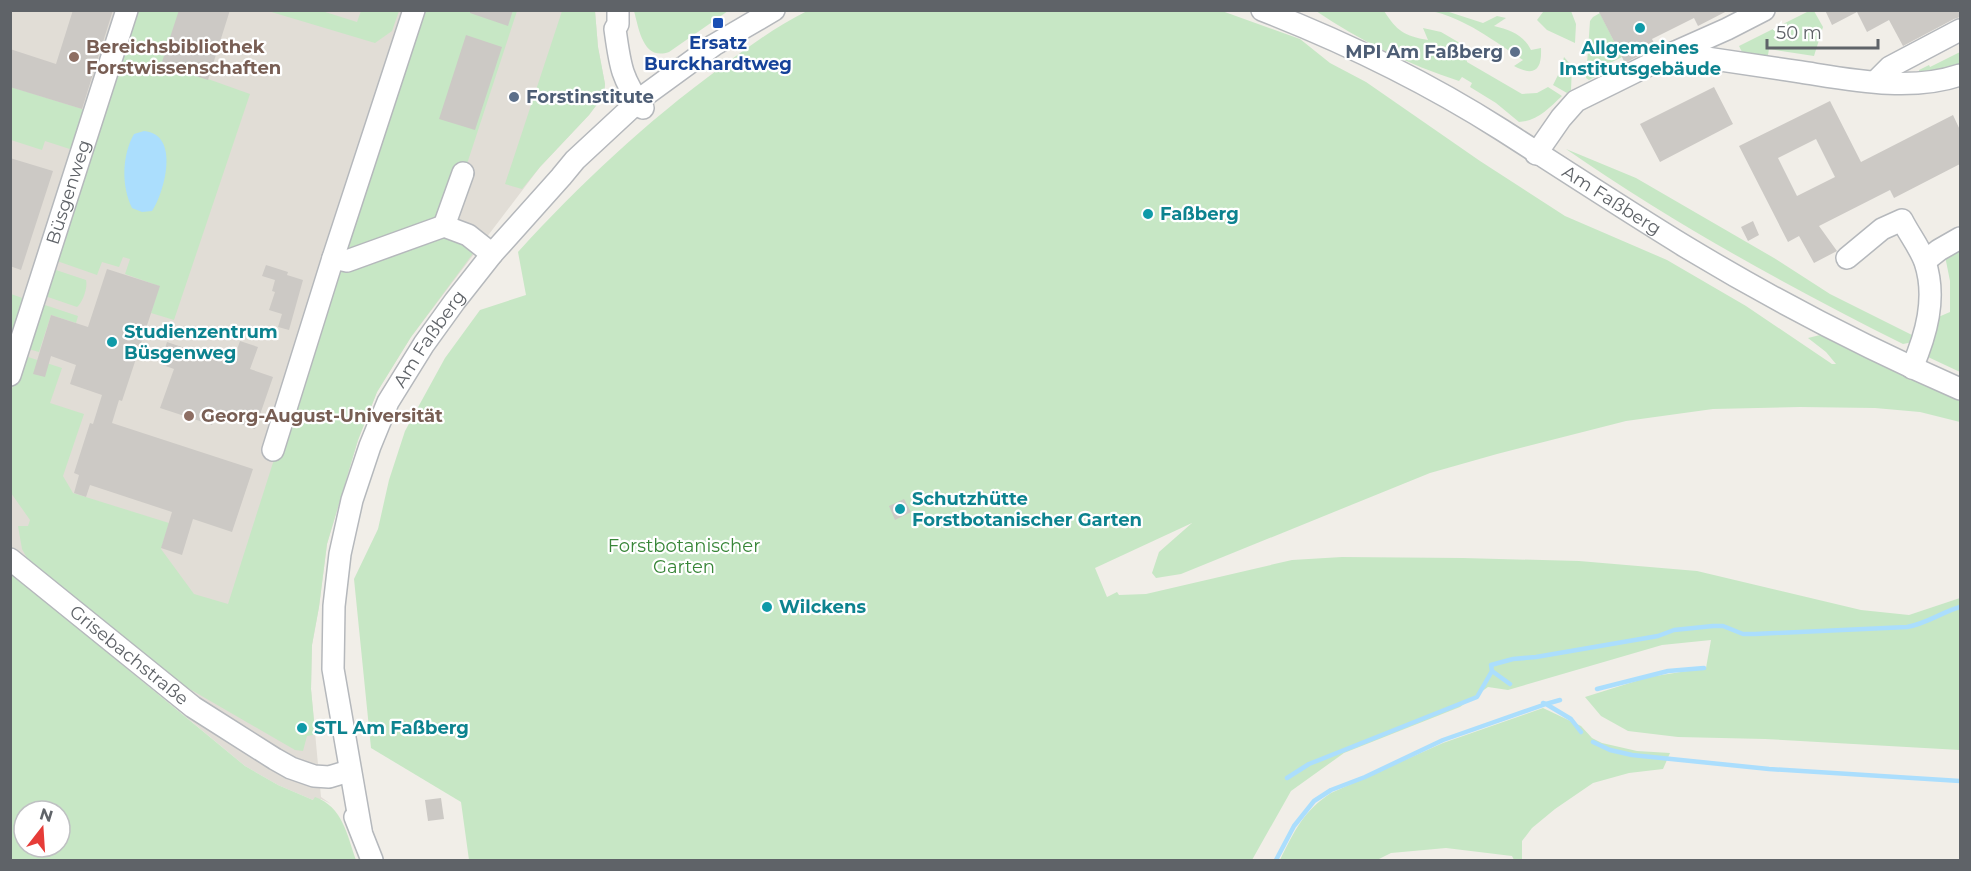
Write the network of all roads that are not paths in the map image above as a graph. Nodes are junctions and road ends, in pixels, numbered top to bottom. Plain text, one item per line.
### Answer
1 (127, 10) edge
2 (414, 10) edge
3 (774, 10) edge
4 (1262, 10) edge
5 (1764, 10) edge
6 (618, 17) edge
7 (1960, 30) edge
8 (1673, 53) junction
9 (1960, 75) edge
10 (1876, 81) junction
11 (644, 102) junction
12 (1536, 154) junction
13 (463, 173) dead end
14 (444, 226) junction
15 (1960, 238) edge
16 (492, 254) junction
17 (333, 258) junction
18 (1847, 258) dead end
19 (1925, 261) junction
20 (1912, 368) junction
21 (10, 375) edge
22 (1960, 389) edge
23 (273, 450) dead end
24 (10, 559) edge
25 (346, 772) junction
26 (372, 861) edge

1 - 21 street, Büsgenweg
2 - 17 street
3 - 11 street, Am Faßberg
4 - 12 street, Am Faßberg
5 - 8 street
6 - 11 street
7 - 10 street
8 - 10 street
8 - 12 street
9 - 10 street
11 - 16 street, Am Faßberg
12 - 20 street, Am Faßberg
13 - 14 street
14 - 16 street
14 - 17 street
15 - 19 street
16 - 25 street, Am Faßberg
17 - 23 street
18 - 19 street
19 - 20 street
20 - 22 street, Am Faßberg
24 - 25 street, Grisebachstraße
25 - 26 street, Am Faßberg

